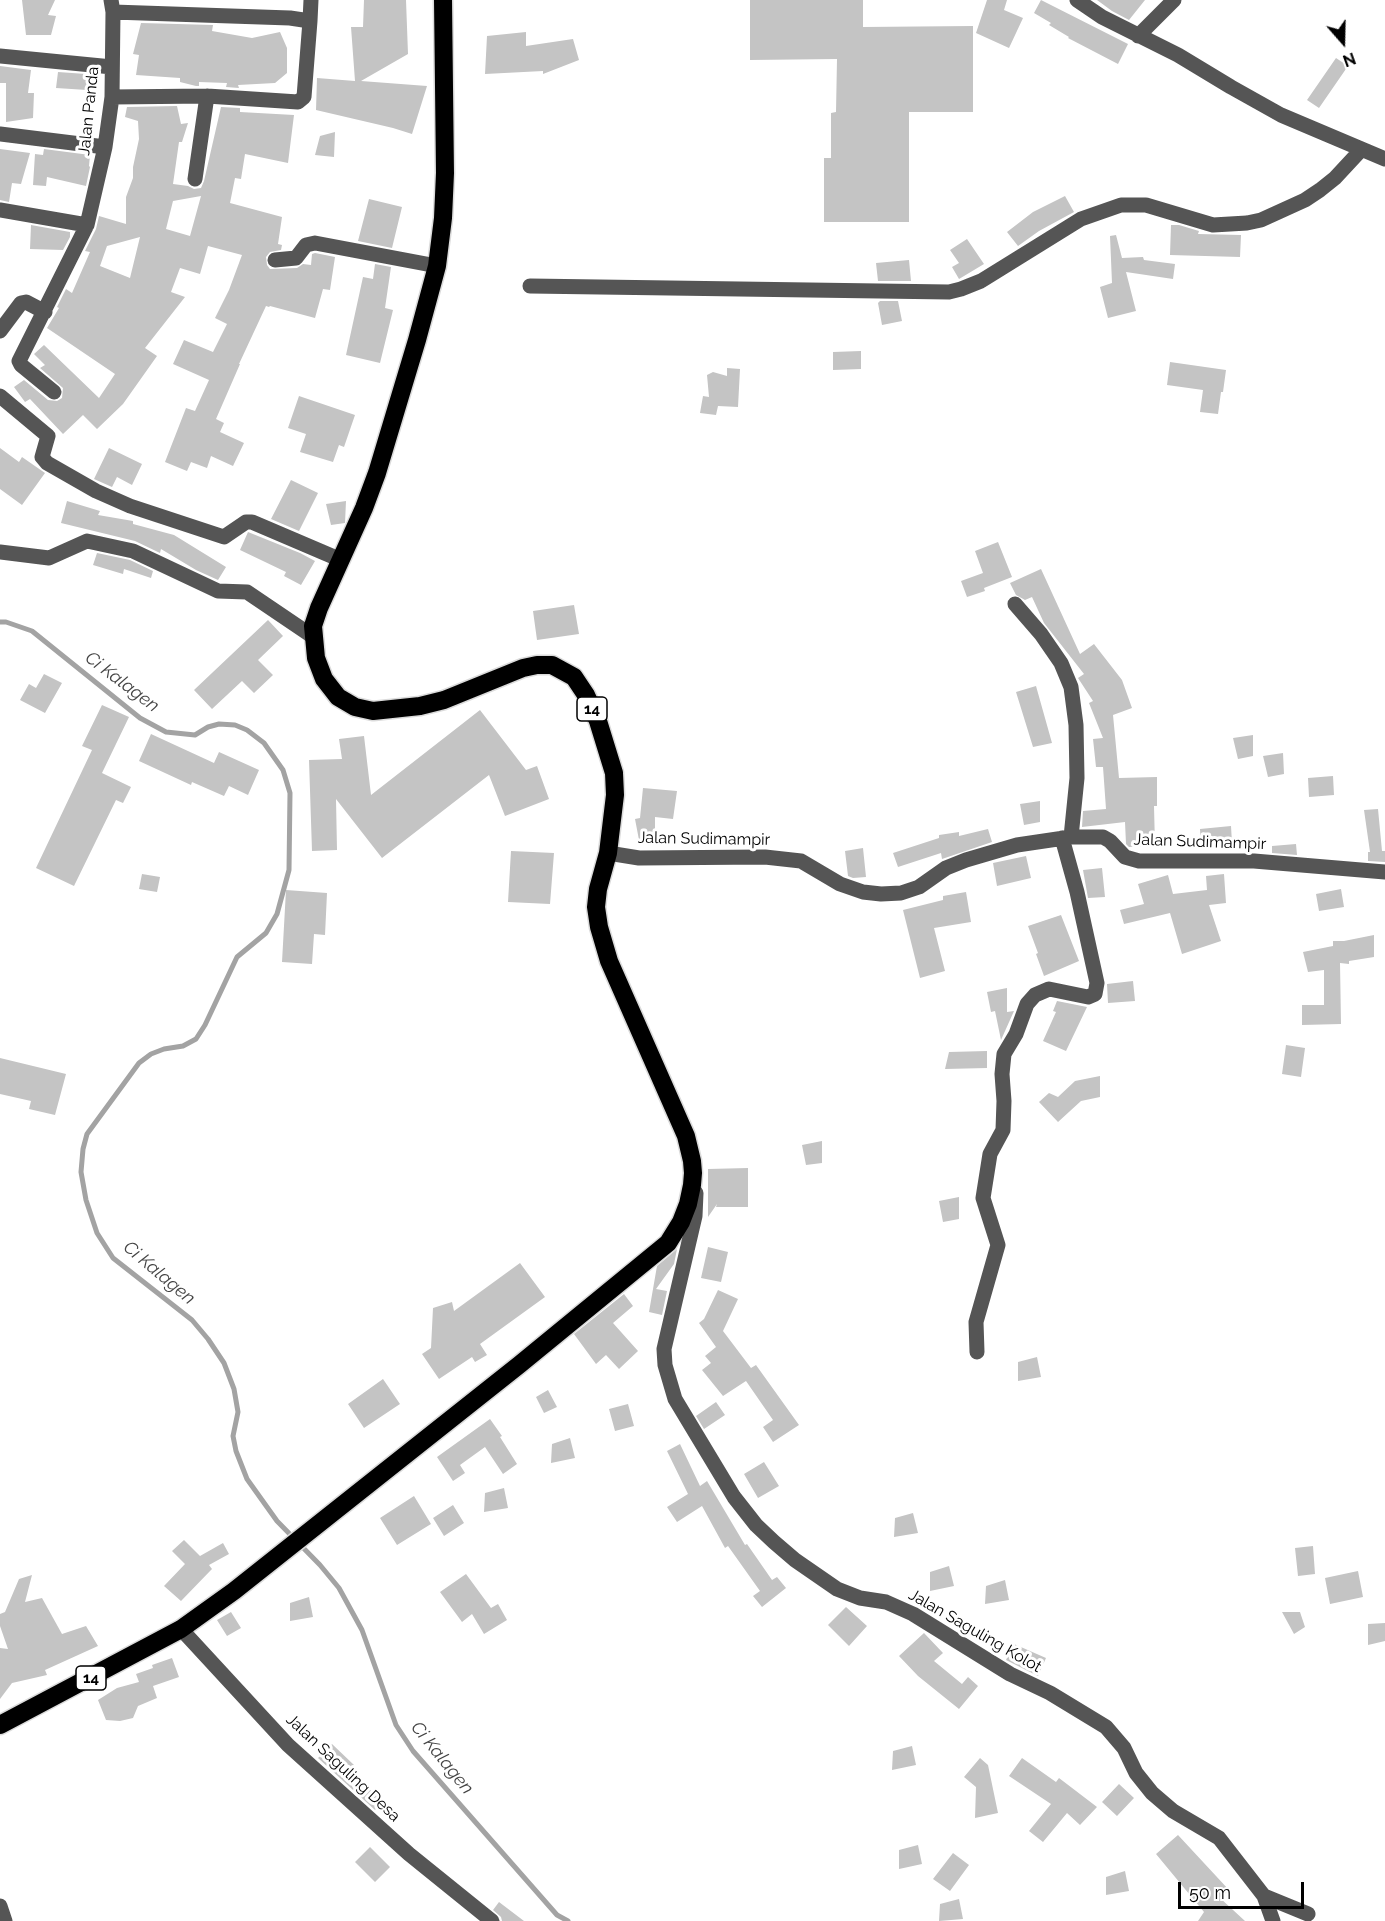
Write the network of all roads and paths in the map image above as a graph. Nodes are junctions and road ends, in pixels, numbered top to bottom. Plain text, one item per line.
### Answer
1 (311, 0) edge
2 (443, 0) edge
3 (1077, 0) edge
4 (1174, 0) edge
5 (112, 6) edge
6 (310, 21) junction
7 (1138, 36) junction
8 (0, 56) edge
9 (112, 67) junction
10 (207, 96) junction
11 (112, 97) junction
12 (0, 134) edge
13 (105, 147) junction
14 (1361, 150) junction
15 (1385, 159) edge
16 (195, 179) dead end
17 (0, 210) edge
18 (87, 225) junction
19 (274, 260) dead end
20 (437, 266) junction
21 (530, 286) dead end
22 (45, 312) junction
23 (0, 331) edge
24 (54, 392) dead end
25 (0, 396) edge
26 (0, 552) edge
27 (341, 560) junction
28 (1015, 604) dead end
29 (315, 638) junction
30 (1067, 837) junction
31 (608, 854) junction
32 (1385, 872) edge
33 (692, 1161) junction
34 (978, 1352) dead end
35 (181, 1629) junction
36 (0, 1725) edge
37 (1264, 1896) junction
38 (0, 1906) edge
39 (1308, 1914) dead end
40 (5, 1921) edge
41 (492, 1921) edge
42 (1273, 1921) edge

1 - 6 street
2 - 20 highway, 14
3 - 7 street
4 - 7 street
5 - 6 street
5 - 9 street, Jalan Panda
6 - 10 street
7 - 14 street
8 - 9 street
9 - 11 street, Jalan Panda
10 - 11 street
10 - 16 street
11 - 13 street, Jalan Panda
12 - 13 street
13 - 18 street, Jalan Panda
14 - 15 street
14 - 21 street
17 - 18 street
18 - 22 street, Jalan Panda
19 - 20 street
20 - 27 highway, 14
22 - 23 street
22 - 24 street, Jalan Panda
25 - 27 street
26 - 29 street
27 - 29 highway, 14
28 - 30 street
29 - 31 highway, 14
30 - 31 street, Jalan Sudimampir
30 - 32 street, Jalan Sudimampir
30 - 34 street
31 - 33 highway, 14
33 - 35 highway, 14
33 - 37 street, Jalan Saguling Kolot
35 - 36 highway, 14
35 - 41 street, Jalan Saguling Desa
37 - 39 street
37 - 42 street, Jalan Saguling Kolot
38 - 40 street

